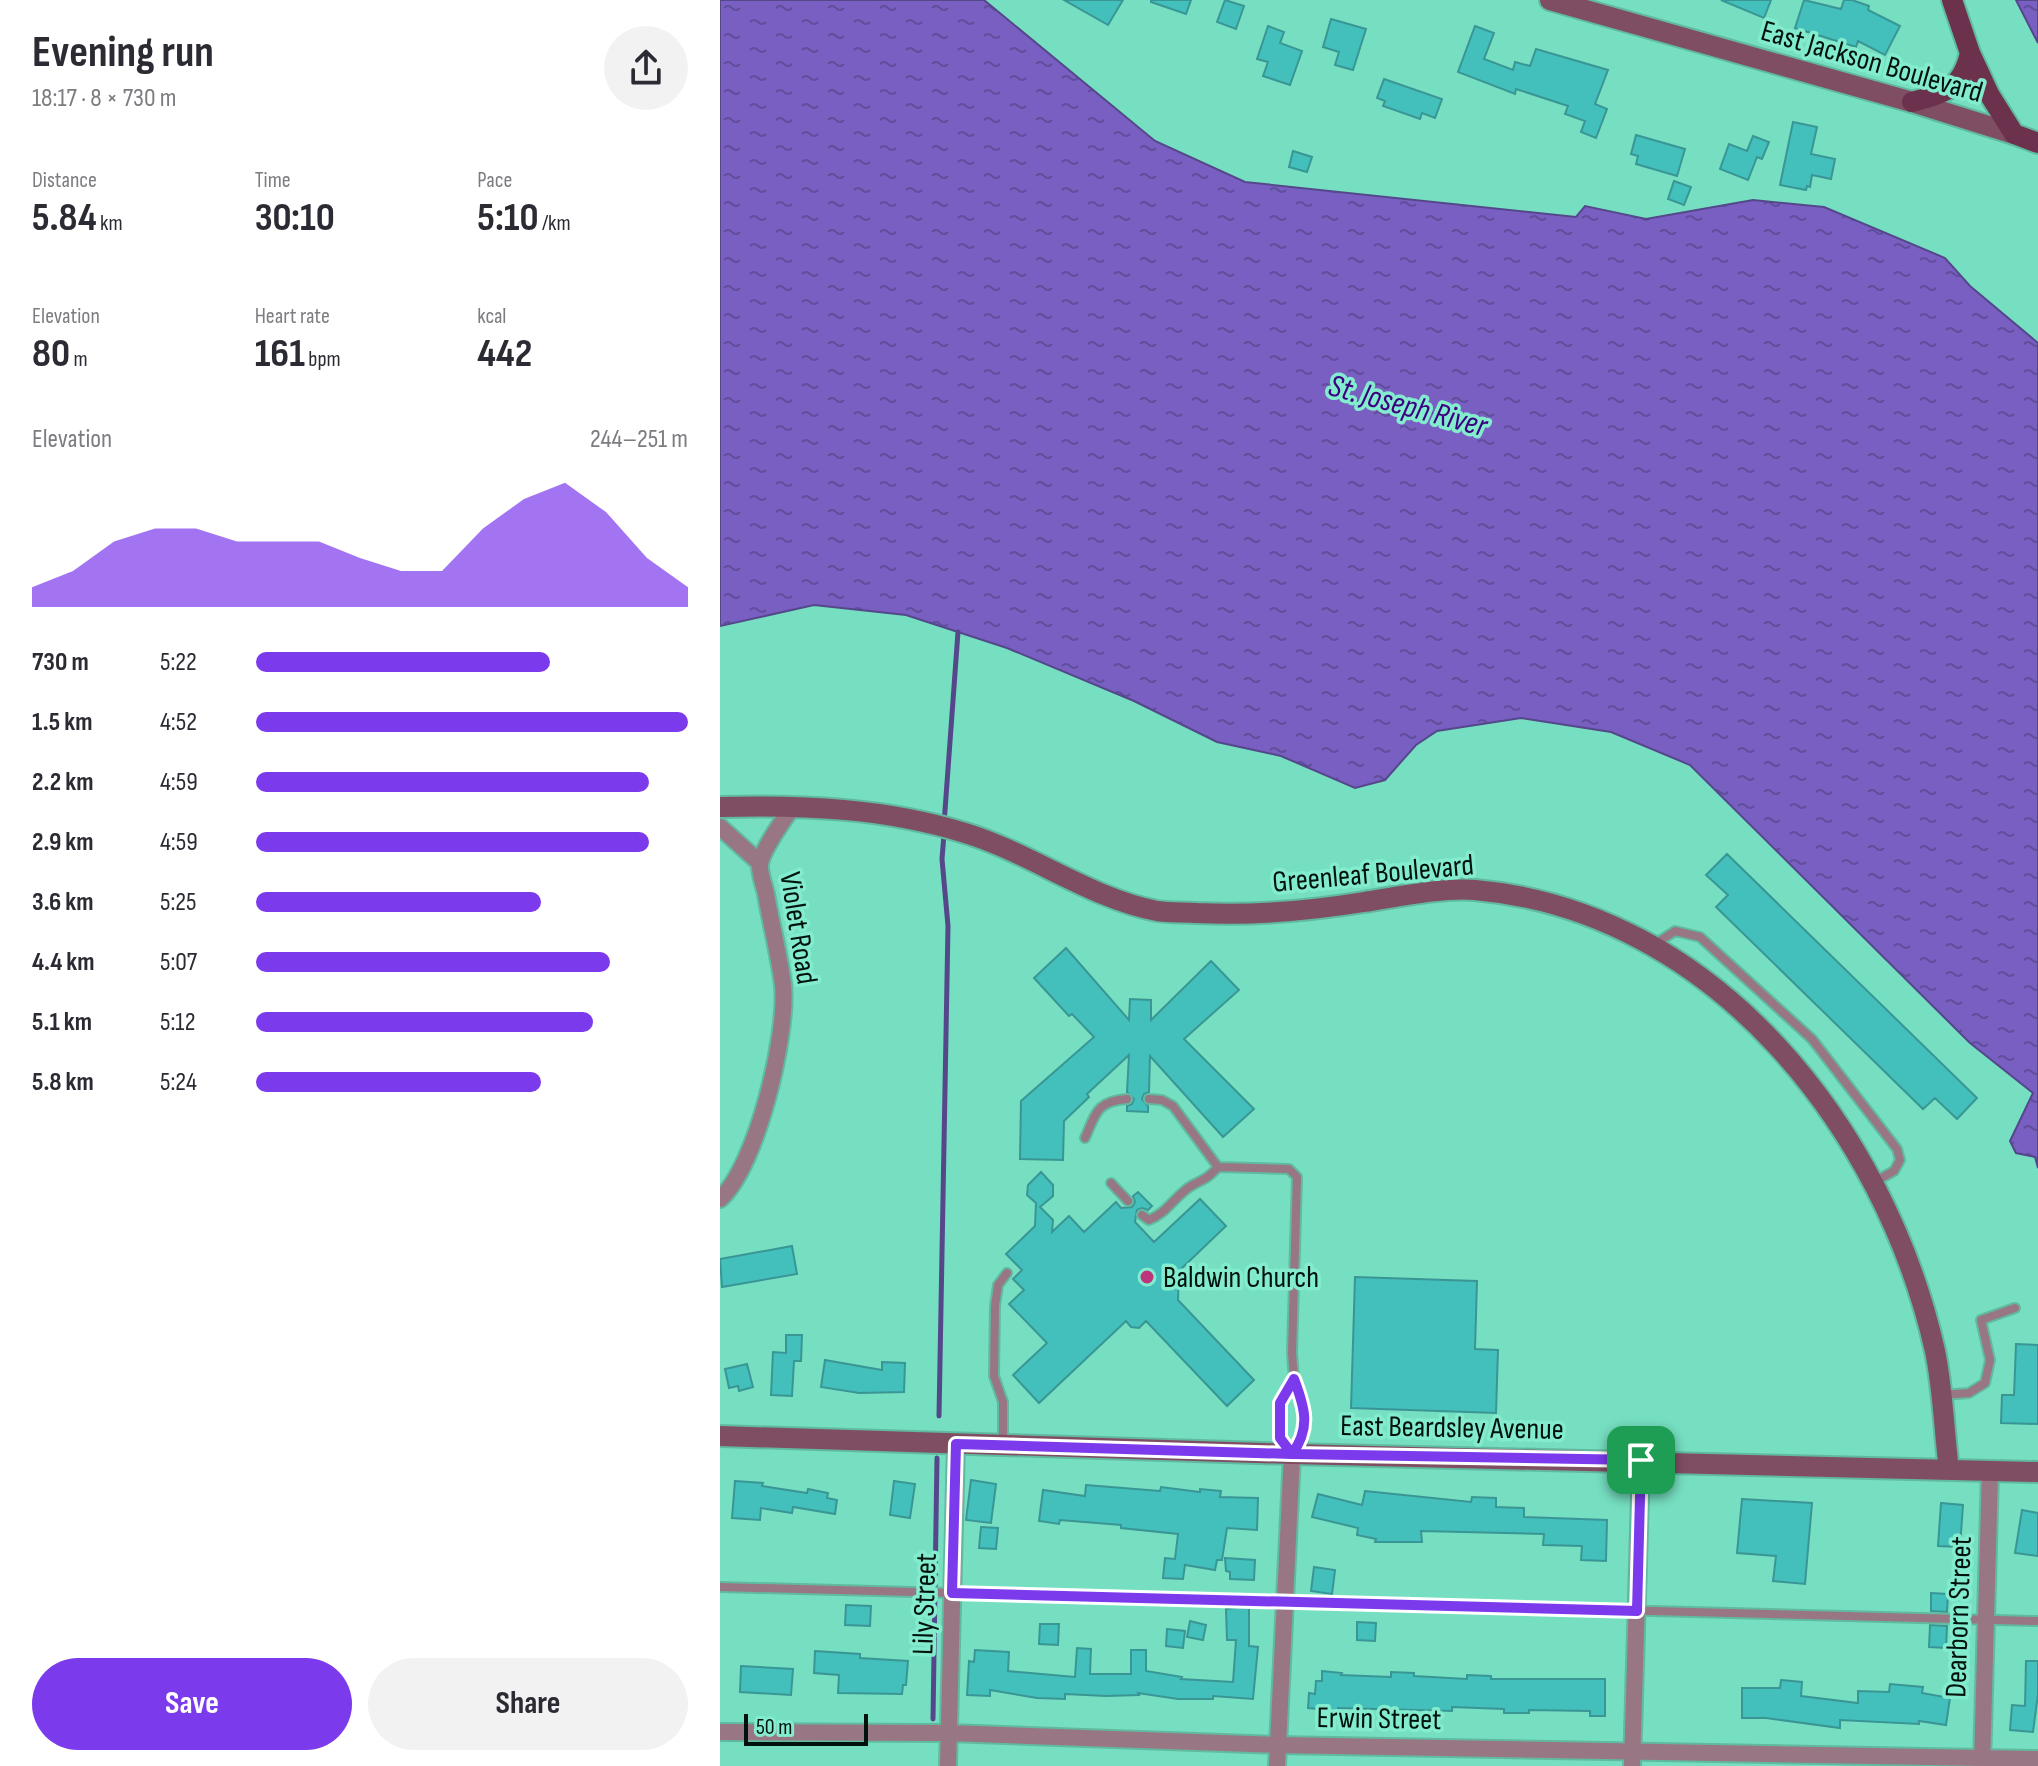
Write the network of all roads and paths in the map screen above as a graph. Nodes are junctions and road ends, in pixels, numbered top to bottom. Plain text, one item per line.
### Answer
1 (1550, 0) edge
2 (1952, 0) edge
3 (1604, 7) edge
4 (1970, 53) junction
5 (1912, 102) junction
6 (2014, 134) junction
7 (2038, 143) edge
8 (794, 805) junction
9 (720, 807) edge
10 (720, 827) edge
11 (760, 863) junction
12 (1652, 946) junction
13 (1127, 1099) dead end
14 (1149, 1099) dead end
15 (1085, 1138) dead end
16 (1218, 1167) junction
17 (1873, 1182) junction
18 (1111, 1183) dead end
19 (720, 1199) edge
20 (1128, 1201) dead end
21 (1142, 1215) dead end
22 (1007, 1273) dead end
23 (2015, 1308) dead end
24 (1294, 1379) junction
25 (1940, 1395) junction
26 (720, 1436) edge
27 (956, 1444) junction
28 (1003, 1445) junction
29 (1292, 1454) junction
30 (1641, 1460) junction
31 (1949, 1470) junction
32 (1990, 1471) junction
33 (2038, 1472) edge
34 (720, 1587) edge
35 (952, 1593) junction
36 (1283, 1602) junction
37 (1637, 1611) junction
38 (1986, 1620) junction
39 (2038, 1621) edge
40 (720, 1732) edge
41 (949, 1733) junction
42 (1278, 1745) junction
43 (1632, 1758) edge
44 (2038, 1759) edge
45 (1982, 1761) edge
46 (948, 1766) edge
47 (1277, 1766) edge

1 - 3 street, East Jackson Boulevard
2 - 4 main road
3 - 5 street, East Jackson Boulevard
4 - 5 main road
4 - 6 main road
5 - 6 street, East Jackson Boulevard
6 - 7 main road, East Jackson Boulevard
8 - 9 street, Greenleaf Boulevard
8 - 11 street, Violet Road
8 - 12 street, Greenleaf Boulevard
10 - 11 street
11 - 19 street, Violet Road
12 - 17 street, Greenleaf Boulevard
12 - 17 lane
13 - 15 lane
14 - 16 lane
16 - 21 lane
16 - 24 lane
17 - 25 street, Greenleaf Boulevard
18 - 20 lane
22 - 28 lane
23 - 25 lane
24 - 29 lane
24 - 29 lane
25 - 31 street, Greenleaf Boulevard
26 - 27 street, East Beardsley Avenue
27 - 28 street, East Beardsley Avenue
27 - 35 street, Lily Street
28 - 29 street, East Beardsley Avenue
29 - 30 street, East Beardsley Avenue
29 - 36 street
30 - 31 street, East Beardsley Avenue
30 - 37 street
31 - 32 street, East Beardsley Avenue
32 - 33 street, East Beardsley Avenue
32 - 38 street, Dearborn Street
34 - 35 lane
35 - 36 lane
35 - 41 street, Lily Street
36 - 37 lane
36 - 42 street
37 - 38 lane
37 - 43 street
38 - 39 lane
38 - 45 street, Dearborn Street
40 - 41 street, Erwin Street
41 - 42 street, Erwin Street
41 - 46 street, Lily Street
42 - 43 street, Erwin Street
42 - 47 street
43 - 45 street, Erwin Street
44 - 45 street, Erwin Street

